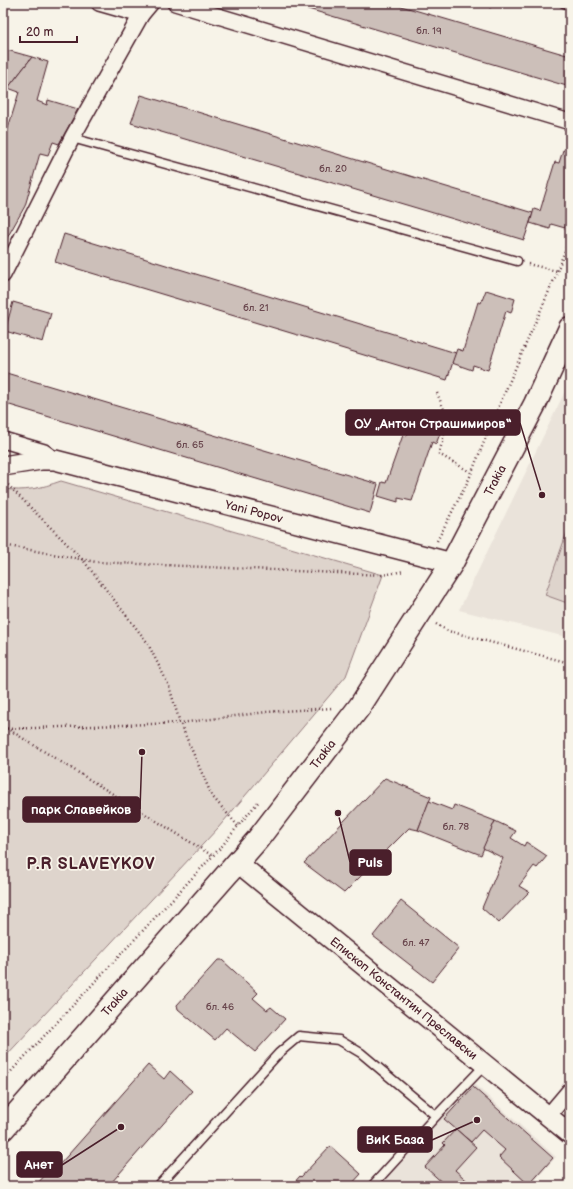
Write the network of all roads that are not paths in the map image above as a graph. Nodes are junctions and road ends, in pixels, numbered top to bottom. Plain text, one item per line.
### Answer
1 (99, 3) edge
2 (151, 3) edge
3 (175, 3) edge
4 (564, 3) edge
5 (570, 5) edge
6 (141, 15) junction
7 (570, 122) edge
8 (72, 138) junction
9 (517, 261) road end
10 (3, 275) edge
11 (570, 328) edge
12 (3, 440) edge
13 (56, 460) junction
14 (3, 466) edge
15 (452, 563) junction
16 (238, 863) junction
17 (485, 1065) junction
18 (570, 1090) edge
19 (436, 1116) junction
20 (548, 1116) junction
21 (3, 1129) edge
22 (570, 1134) edge
23 (161, 1185) edge
24 (372, 1186) edge

1 - 6 street
2 - 6 street
3 - 7 street
4 - 5 lane
6 - 8 street
8 - 9 lane
8 - 10 street
11 - 15 main road, Trakia
12 - 13 street, Yani Popov
13 - 14 street, Yani Popov
13 - 15 street, Yani Popov
15 - 16 main road, Trakia
16 - 17 street, Епископ Константин Преславски
16 - 21 main road, Trakia
17 - 19 lane
17 - 20 street, Епископ Константин Преславски
18 - 20 street
19 - 23 lane
19 - 24 lane
20 - 22 street, Епископ Константин Преславски

